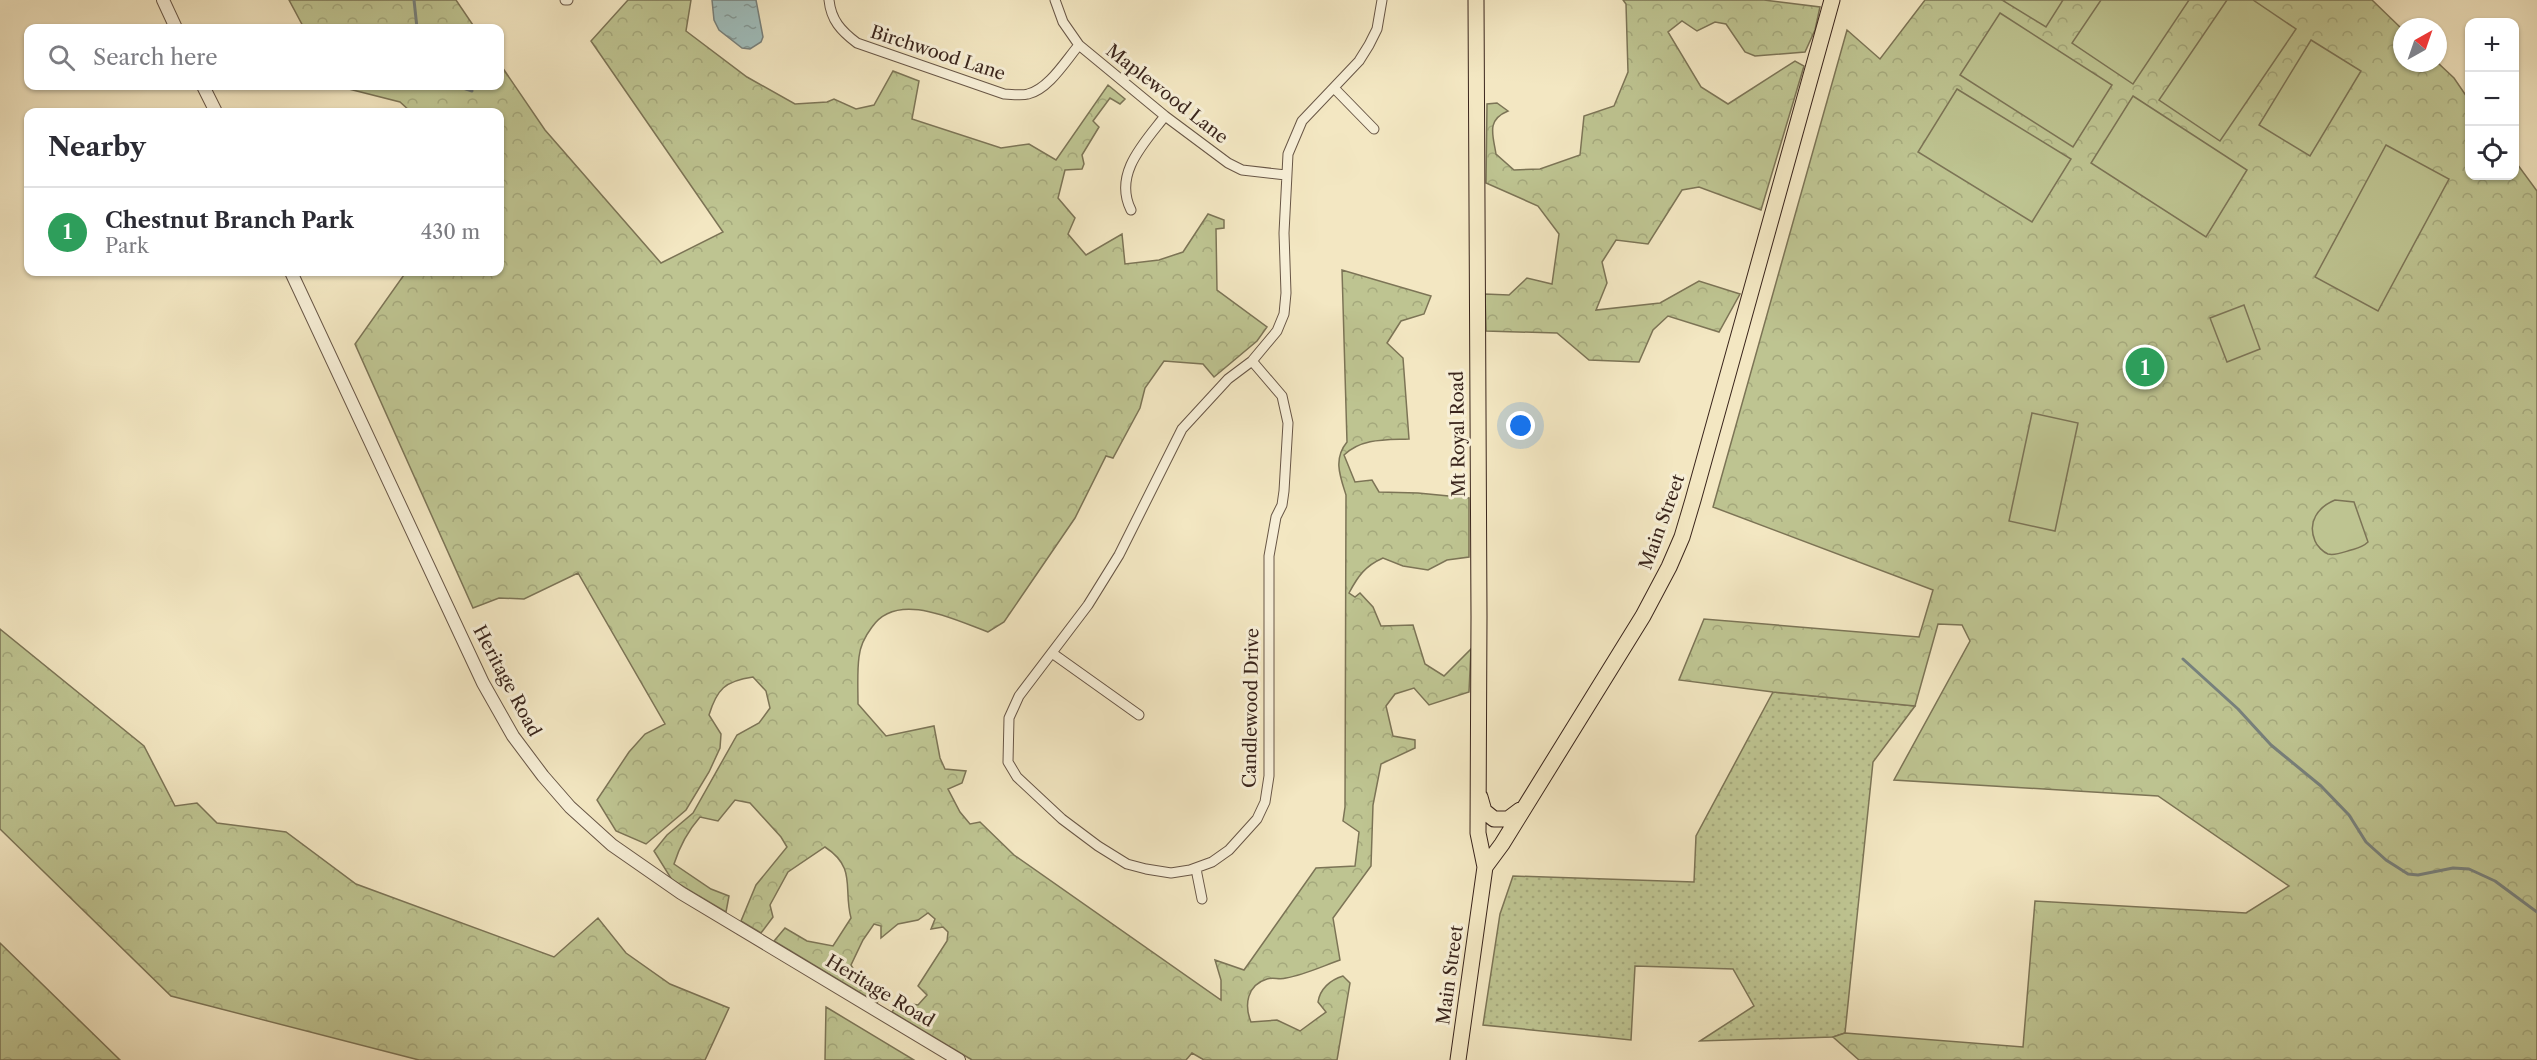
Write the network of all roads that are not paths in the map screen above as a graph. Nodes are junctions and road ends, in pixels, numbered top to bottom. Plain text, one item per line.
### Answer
1 (163, 0) edge
2 (829, 0) edge
3 (1055, 0) edge
4 (1382, 0) edge
5 (1476, 0) edge
6 (1832, 0) edge
7 (174, 24) edge
8 (1079, 45) junction
9 (1334, 88) junction
10 (205, 90) edge
11 (214, 108) edge
12 (1165, 116) junction
13 (1374, 129) dead end
14 (1286, 175) junction
15 (1131, 210) dead end
16 (293, 276) edge
17 (1252, 361) junction
18 (1052, 653) junction
19 (1139, 715) dead end
20 (1478, 788) junction
21 (1535, 791) junction
22 (1485, 867) junction
23 (1196, 869) junction
24 (1202, 899) dead end
25 (959, 1060) edge
26 (1458, 1060) edge

1 - 7 street
2 - 8 street, Birchwood Lane
3 - 8 street, Maplewood Lane
4 - 9 street, Candlewood Drive
5 - 20 main road, Mt Royal Road
6 - 21 main road, Main Street
8 - 12 street, Maplewood Lane
9 - 13 street
9 - 14 street, Candlewood Drive
10 - 11 street
12 - 14 street, Maplewood Lane
12 - 15 street
14 - 17 street, Candlewood Drive
16 - 25 street, Heritage Road
17 - 18 street, Candlewood Drive
17 - 23 street, Candlewood Drive
18 - 19 street
18 - 23 street, Candlewood Drive
20 - 21 main road
20 - 22 main road, Mt Royal Road
21 - 22 main road, Main Street
22 - 26 main road, Main Street
23 - 24 street

